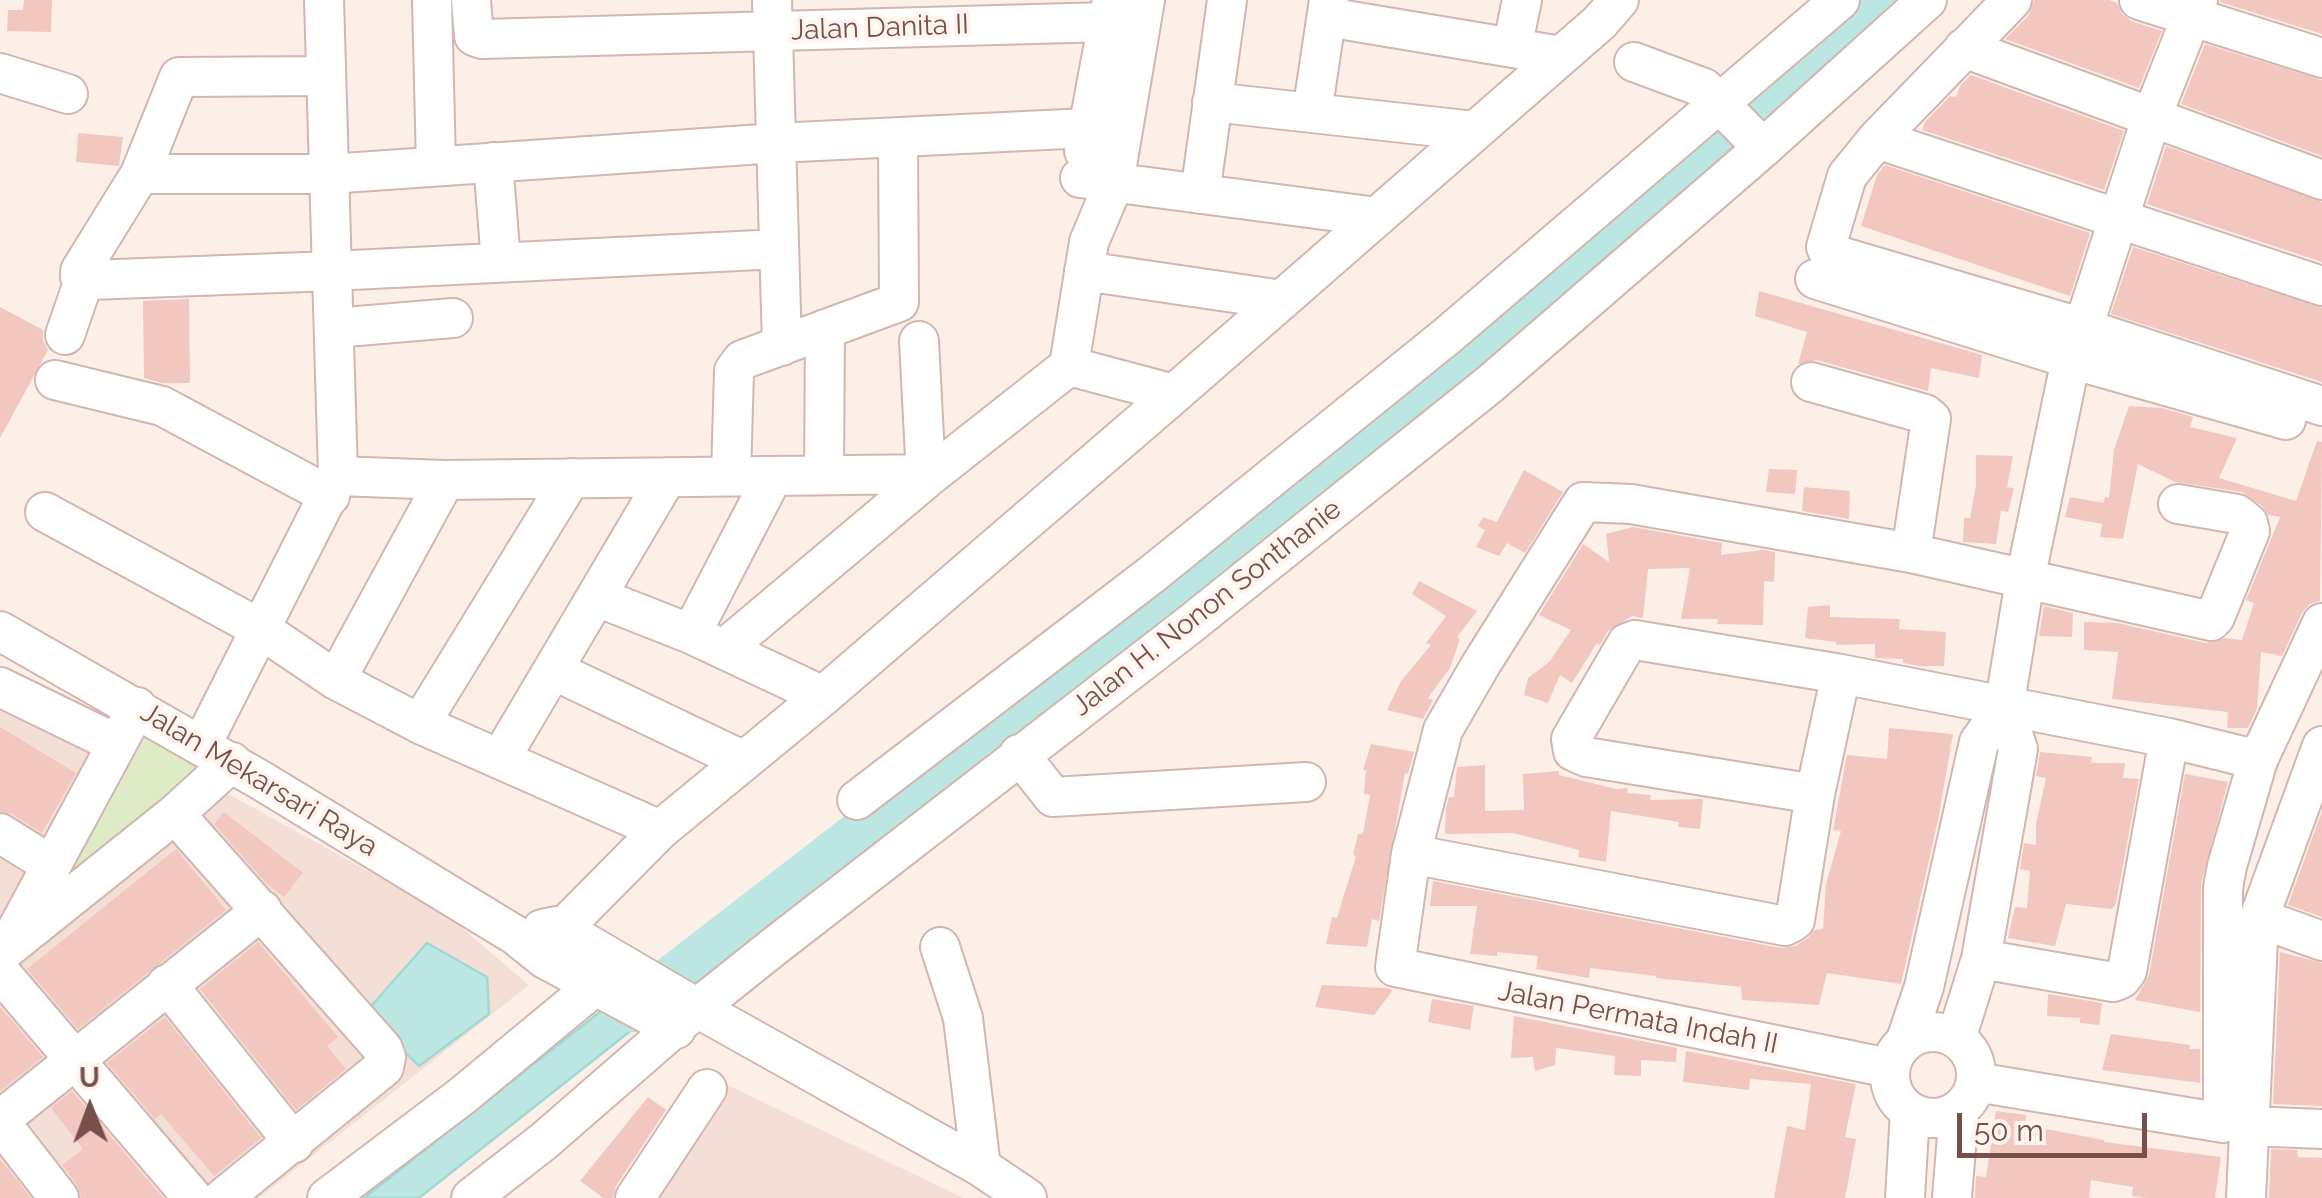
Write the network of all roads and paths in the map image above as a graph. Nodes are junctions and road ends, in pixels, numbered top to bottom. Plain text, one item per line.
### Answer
1 (324, 0) edge
2 (432, 0) edge
3 (471, 0) edge
4 (1145, 0) edge
5 (1227, 0) edge
6 (1522, 0) edge
7 (1619, 0) edge
8 (1840, 0) edge
9 (1927, 0) edge
10 (2012, 0) edge
11 (2138, 0) edge
12 (1328, 8) edge
13 (2195, 8) edge
14 (1110, 11) edge
15 (772, 16) edge
16 (1512, 48) junction
17 (1964, 48) junction
18 (1561, 56) junction
19 (2322, 58) edge
20 (1634, 62) dead end
21 (0, 73) edge
22 (326, 76) junction
23 (68, 94) dead end
24 (1212, 102) junction
25 (1724, 105) junction
26 (1312, 113) junction
27 (2152, 116) junction
28 (1087, 128) junction
29 (1475, 131) junction
30 (898, 139) junction
31 (1876, 139) junction
32 (776, 143) junction
33 (1763, 148) junction
34 (493, 162) junction
35 (436, 165) junction
36 (140, 174) junction
37 (329, 174) junction
38 (1097, 180) junction
39 (2322, 180) edge
40 (1200, 194) junction
41 (1377, 216) junction
42 (2116, 218) junction
43 (778, 249) junction
44 (1086, 257) junction
45 (501, 262) junction
46 (332, 271) junction
47 (84, 280) junction
48 (1816, 280) dead end
49 (2322, 286) edge
50 (1282, 300) junction
51 (454, 318) dead end
52 (334, 328) junction
53 (825, 329) junction
54 (65, 336) dead end
55 (919, 341) dead end
56 (2077, 344) junction
57 (782, 346) junction
58 (1069, 366) junction
59 (55, 380) dead end
60 (1810, 382) dead end
61 (1174, 394) junction
62 (2322, 406) edge
63 (2322, 430) edge
64 (929, 474) junction
65 (731, 476) junction
66 (773, 476) junction
67 (824, 476) junction
68 (667, 477) junction
69 (571, 478) junction
70 (445, 480) junction
71 (334, 486) junction
72 (2178, 504) dead end
73 (45, 512) dead end
74 (1911, 552) junction
75 (1152, 577) junction
76 (2026, 580) junction
77 (596, 597) junction
78 (1183, 619) junction
79 (2322, 623) edge
80 (258, 628) junction
81 (0, 631) edge
82 (708, 641) junction
83 (553, 670) junction
84 (1841, 674) junction
85 (336, 680) junction
86 (0, 687) edge
87 (823, 696) junction
88 (137, 707) junction
89 (2004, 708) junction
90 (420, 724) junction
91 (958, 728) junction
92 (2169, 738) junction
93 (117, 744) junction
94 (2322, 746) edge
95 (217, 753) junction
96 (500, 759) junction
97 (2258, 760) junction
98 (744, 761) junction
99 (999, 763) junction
100 (1306, 782) dead end
101 (1815, 794) junction
102 (857, 800) dead end
103 (175, 814) junction
104 (660, 830) junction
105 (2308, 830) edge
106 (0, 833) edge
107 (1410, 854) junction
108 (51, 865) junction
109 (262, 910) junction
110 (2259, 918) junction
111 (559, 940) junction
112 (2322, 940) edge
113 (940, 947) dead end
114 (3, 957) edge
115 (1981, 959) junction
116 (168, 984) junction
117 (595, 986) junction
118 (679, 1015) junction
119 (1956, 1039) junction
120 (1898, 1054) junction
121 (75, 1061) junction
122 (794, 1062) junction
123 (707, 1089) dead end
124 (1968, 1096) junction
125 (1910, 1112) junction
126 (0, 1121) edge
127 (2236, 1125) junction
128 (2322, 1129) edge
129 (544, 1141) junction
130 (294, 1143) junction
131 (980, 1167) junction
132 (638, 1197) edge
133 (58, 1198) edge
134 (193, 1198) edge
135 (223, 1198) edge
136 (327, 1198) edge
137 (470, 1198) edge
138 (1027, 1198) edge
139 (1905, 1198) edge
140 (1952, 1198) edge
141 (2246, 1198) edge

1 - 22 street
2 - 35 street
3 - 15 street, Jalan Danita II
4 - 38 street
5 - 24 street
6 - 16 street
7 - 18 street
8 - 25 street
9 - 33 street, Jalan H. Nonon Sonthanie
10 - 17 street
11 - 13 street
12 - 16 street
12 - 26 street
13 - 19 street
13 - 27 street
14 - 15 street, Jalan Danita II
14 - 28 street
15 - 32 street
16 - 18 street
17 - 27 street
17 - 31 street
18 - 29 street
20 - 25 street
21 - 23 street
22 - 36 street
22 - 37 street
24 - 26 street
24 - 40 street
25 - 33 street
25 - 75 street
26 - 29 street
27 - 39 street
27 - 42 street
28 - 30 street
28 - 38 street
29 - 41 street
30 - 32 street
30 - 53 street
31 - 42 street
31 - 56 street
32 - 34 street
32 - 43 street
33 - 78 street, Jalan H. Nonon Sonthanie
34 - 35 street
34 - 45 street
35 - 37 street
36 - 37 street
36 - 47 street
37 - 46 street
38 - 40 street
38 - 44 street
40 - 41 street
41 - 50 street
42 - 49 street
42 - 56 street
43 - 45 street
43 - 57 street
44 - 50 street
44 - 58 street
45 - 46 street
46 - 47 street
46 - 52 street
47 - 54 street
48 - 56 street
50 - 61 street
51 - 52 street
52 - 71 street
53 - 57 street
53 - 67 street
55 - 64 street
56 - 62 street
56 - 63 street
56 - 76 street
57 - 65 street
58 - 61 street
58 - 64 street
59 - 71 street
60 - 74 street
61 - 87 street
64 - 67 street
64 - 82 street
65 - 66 street
65 - 68 street
66 - 67 street
66 - 82 street
68 - 69 street
68 - 77 street
69 - 70 street
69 - 90 street
70 - 71 street
70 - 85 street
71 - 80 street
72 - 76 street
73 - 80 street
74 - 76 street
74 - 107 street
75 - 78 street
75 - 91 street
76 - 89 street
77 - 82 street
77 - 83 street
78 - 99 street, Jalan H. Nonon Sonthanie
79 - 97 street
80 - 85 street
80 - 95 street
81 - 88 street, Jalan Mekarsari Raya
82 - 87 street
83 - 96 street
83 - 98 street
84 - 89 street
84 - 101 street
84 - 101 street
85 - 90 street
86 - 93 street
87 - 98 street
88 - 93 street
88 - 95 street, Jalan Mekarsari Raya
89 - 92 street
89 - 115 street
89 - 120 street
90 - 96 street
91 - 99 street
91 - 102 street
92 - 97 street
92 - 115 street
93 - 108 street
94 - 105 street
95 - 103 street
95 - 111 street, Jalan Mekarsari Raya
96 - 104 street
97 - 127 street
98 - 104 street
99 - 100 street
99 - 118 street, Jalan H. Nonon Sonthanie
101 - 107 street
103 - 109 street
103 - 114 street
104 - 111 street
105 - 110 street
106 - 108 street
107 - 120 street, Jalan Permata Indah II
108 - 114 street
109 - 116 street
109 - 130 street
110 - 112 street
110 - 127 street
111 - 117 street
111 - 118 street
113 - 131 street
114 - 121 street
115 - 119 street
116 - 121 street
116 - 130 street
117 - 118 street
117 - 136 street
118 - 122 street
118 - 129 street, Jalan H. Nonon Sonthanie
119 - 120 street
119 - 124 street
120 - 125 street
121 - 126 street
121 - 134 street
122 - 129 street
122 - 131 street
123 - 132 street
124 - 125 street
124 - 127 street
124 - 140 street
125 - 139 street
126 - 133 street
127 - 128 street
127 - 141 street
129 - 137 street, Jalan H. Nonon Sonthanie
130 - 135 street
131 - 138 street

